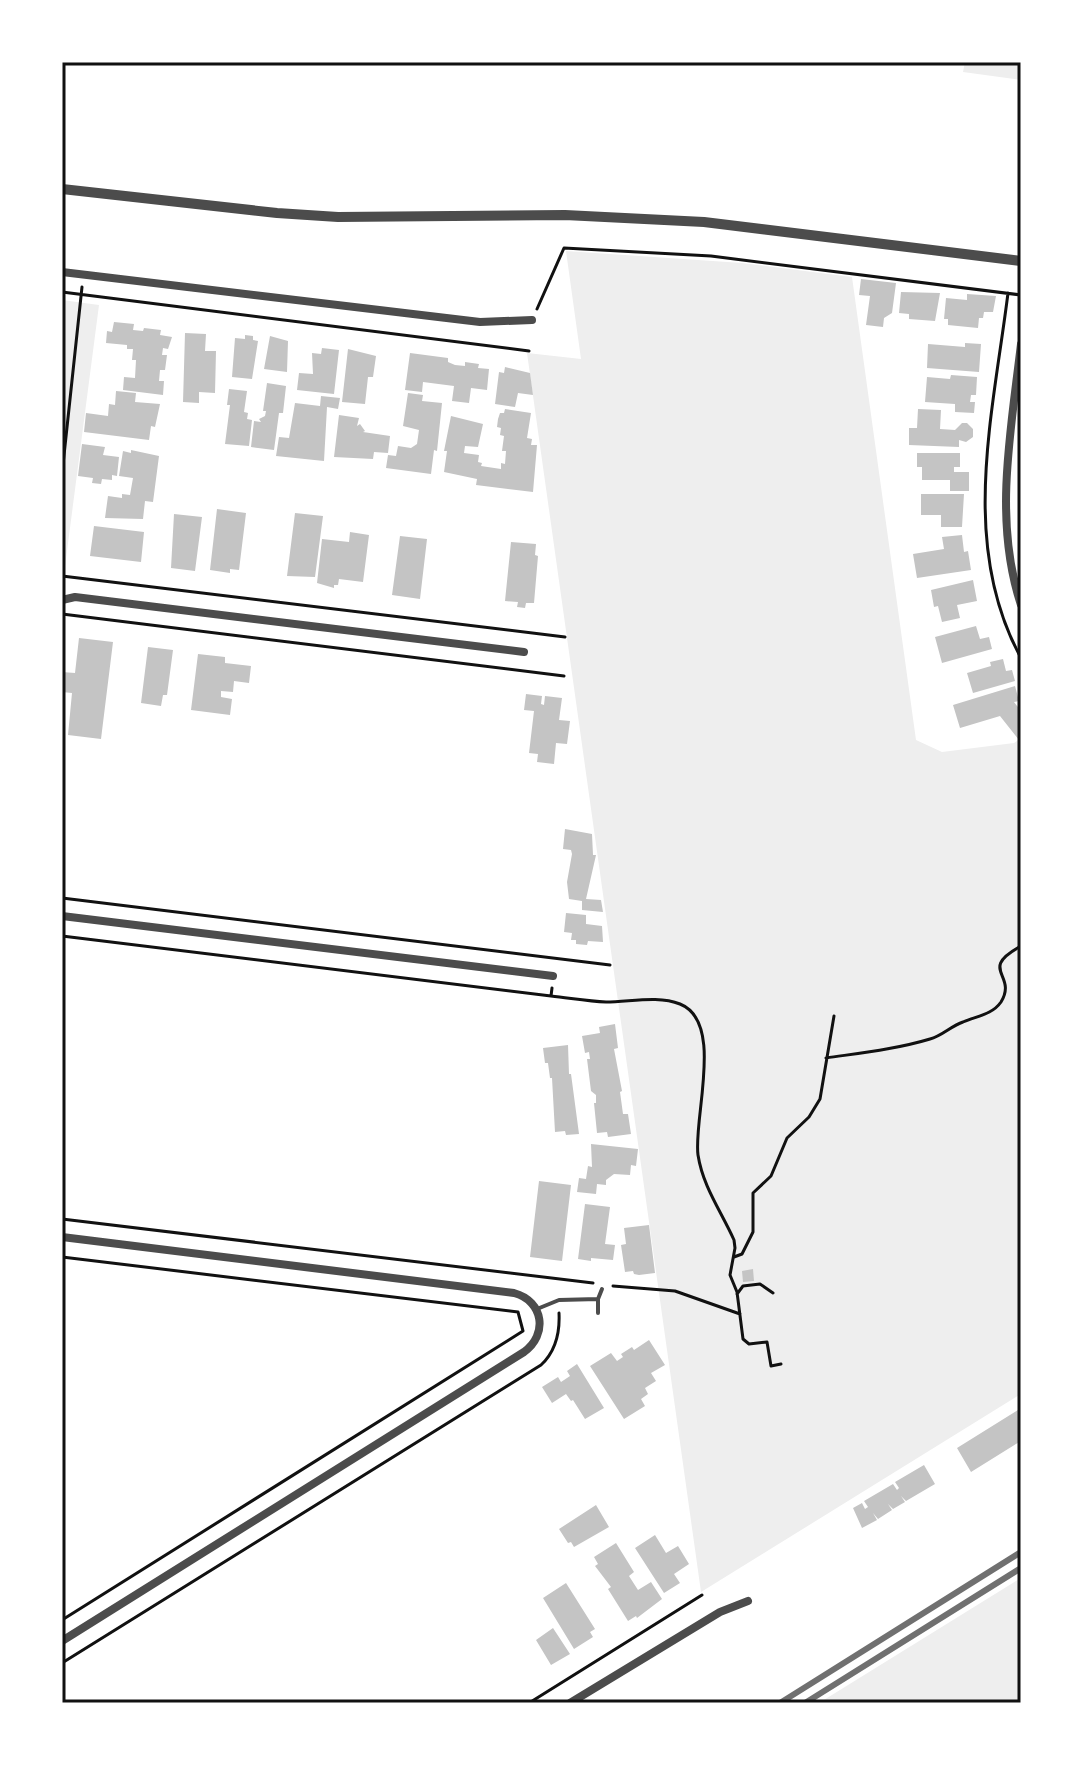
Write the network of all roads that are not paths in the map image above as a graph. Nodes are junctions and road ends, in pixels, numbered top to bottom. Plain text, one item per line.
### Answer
1 (62, 189) edge
2 (1021, 261) edge
3 (62, 272) edge
4 (532, 320) road end
5 (1021, 344) edge
6 (62, 600) edge
7 (1021, 605) edge
8 (524, 652) dead end
9 (62, 916) edge
10 (553, 976) road end
11 (62, 1237) edge
12 (602, 1287) road end
13 (598, 1299) junction
14 (537, 1309) junction
15 (598, 1313) dead end
16 (748, 1601) dead end
17 (62, 1641) edge
18 (570, 1703) edge

1 - 2 street
3 - 4 street
5 - 7 street
6 - 8 street
9 - 10 street
11 - 14 street
12 - 13 lane
13 - 14 lane
13 - 15 lane
14 - 17 street
16 - 18 street

